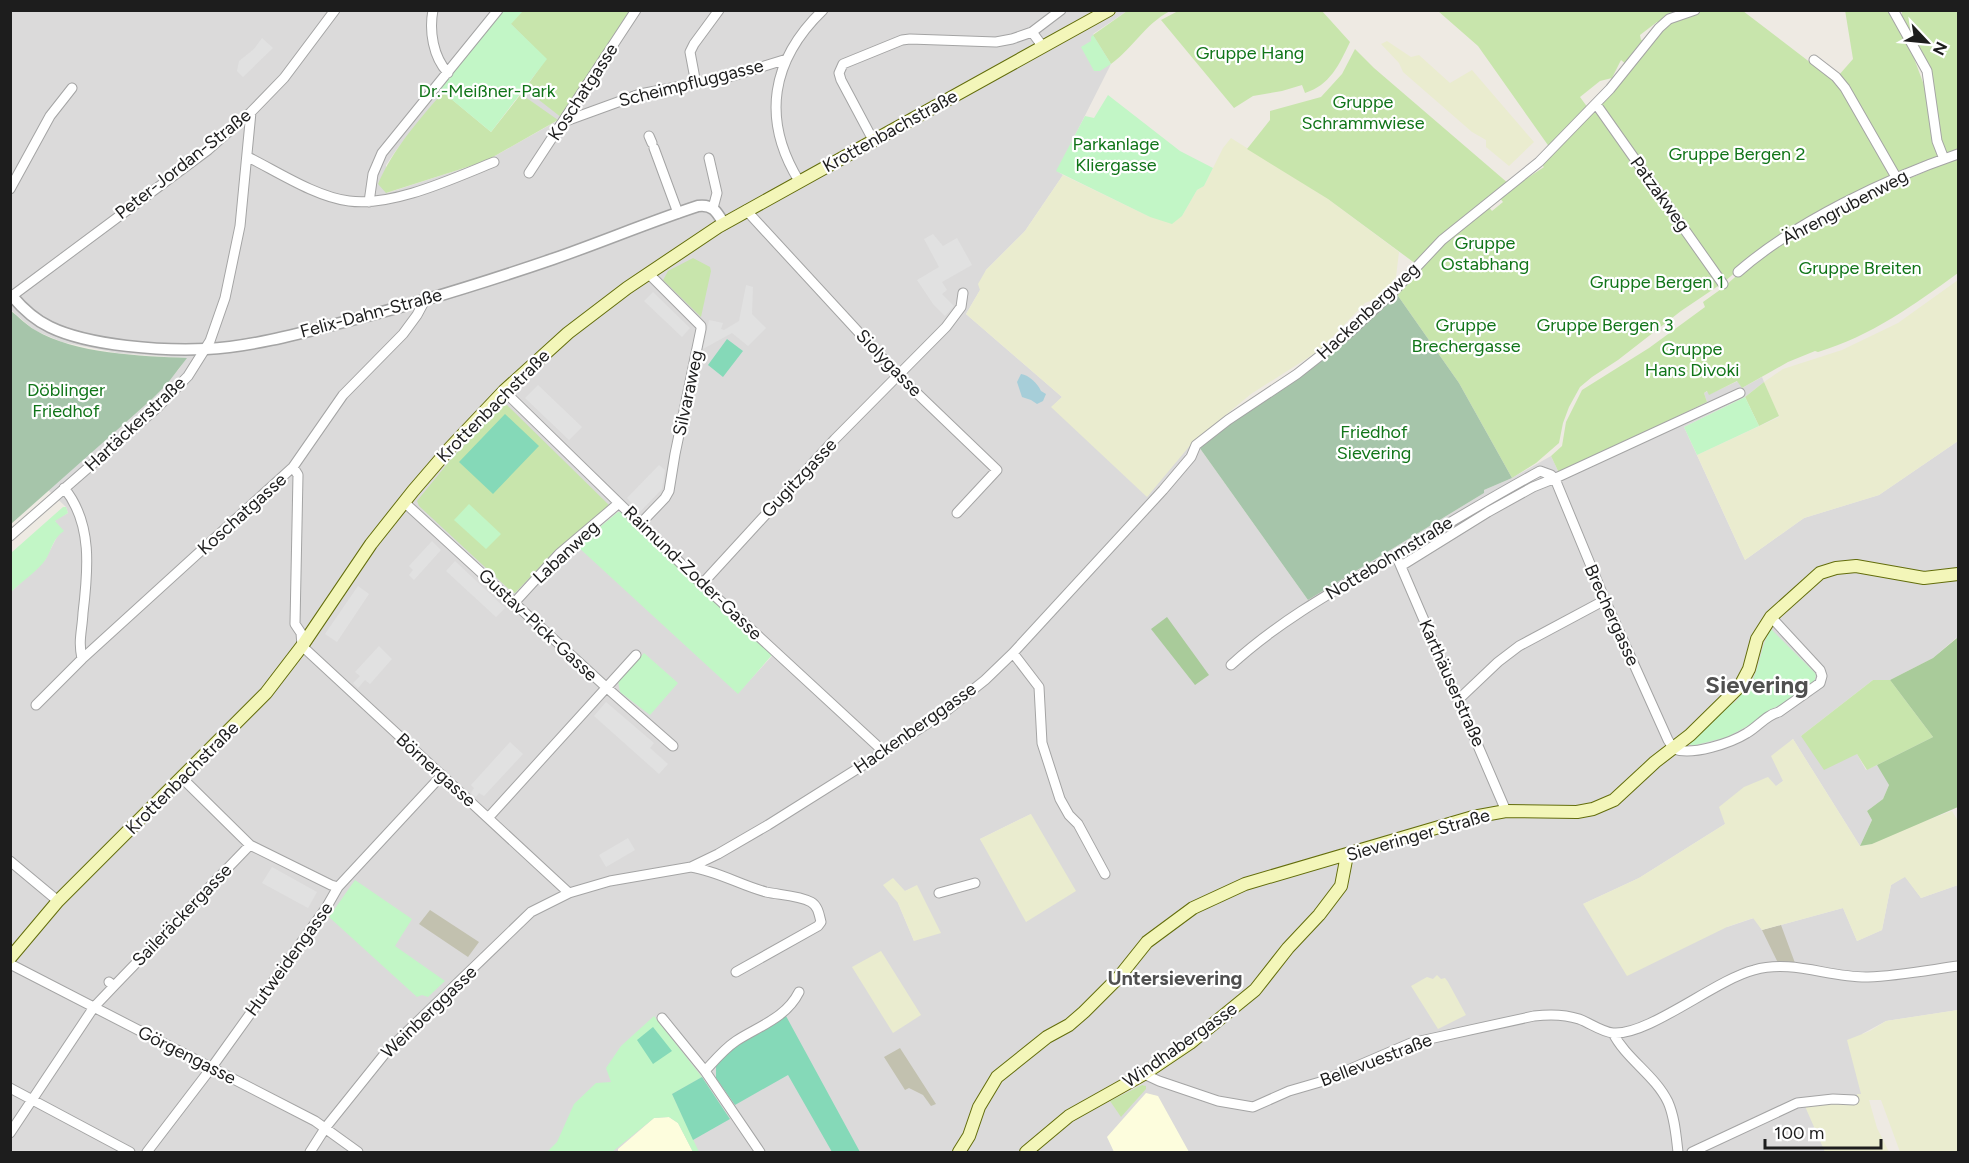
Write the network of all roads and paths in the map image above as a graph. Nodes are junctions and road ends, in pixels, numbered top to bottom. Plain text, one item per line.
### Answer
1 (334, 10) edge
2 (433, 10) edge
3 (498, 10) edge
4 (636, 10) edge
5 (719, 10) edge
6 (823, 10) edge
7 (1061, 10) edge
8 (1109, 10) edge
9 (1695, 10) edge
10 (1893, 10) edge
11 (1032, 32) junction
12 (1043, 47) junction
13 (787, 59) junction
14 (1815, 60) dead end
15 (448, 73) junction
16 (696, 84) junction
17 (72, 88) dead end
18 (1596, 104) junction
19 (251, 112) junction
20 (563, 122) junction
21 (873, 140) junction
22 (652, 142) dead end
23 (1959, 154) edge
24 (248, 157) junction
25 (709, 158) dead end
26 (1944, 159) junction
27 (494, 162) dead end
28 (529, 173) dead end
29 (1896, 177) junction
30 (799, 181) junction
31 (10, 189) edge
32 (369, 202) junction
33 (713, 208) junction
34 (747, 210) junction
35 (678, 213) junction
36 (724, 224) junction
37 (1738, 272) dead end
38 (648, 273) junction
39 (1723, 284) dead end
40 (963, 293) dead end
41 (11, 296) edge
42 (424, 302) junction
43 (205, 350) junction
44 (899, 376) junction
45 (504, 391) junction
46 (1740, 393) dead end
47 (1191, 457) joint
48 (293, 467) junction
49 (1555, 479) junction
50 (64, 488) junction
51 (404, 502) junction
52 (619, 503) junction
53 (957, 513) dead end
54 (641, 523) junction
55 (10, 536) edge
56 (1395, 555) junction
57 (1401, 566) junction
58 (1959, 574) edge
59 (702, 584) junction
60 (1605, 600) junction
61 (514, 603) junction
62 (1771, 617) junction
63 (302, 646) junction
64 (1013, 653) junction
65 (636, 655) dead end
66 (82, 659) junction
67 (1231, 665) dead end
68 (607, 688) junction
69 (1459, 699) junction
70 (36, 705) dead end
71 (674, 746) dead end
72 (1674, 749) junction
73 (884, 752) junction
74 (442, 775) junction
75 (182, 778) junction
76 (1506, 812) junction
77 (488, 818) junction
78 (250, 845) junction
79 (1347, 855) junction
80 (10, 861) edge
81 (691, 867) junction
82 (1104, 874) dead end
83 (975, 882) dead end
84 (338, 887) junction
85 (569, 893) junction
86 (939, 893) dead end
87 (58, 901) junction
88 (10, 958) edge
89 (10, 964) edge
90 (1959, 966) edge
91 (736, 972) dead end
92 (799, 992) dead end
93 (94, 1007) junction
94 (662, 1018) dead end
95 (1612, 1033) junction
96 (212, 1067) junction
97 (705, 1071) junction
98 (1144, 1074) junction
99 (10, 1088) edge
100 (33, 1100) junction
101 (1854, 1100) dead end
102 (326, 1127) junction
103 (10, 1133) edge
104 (130, 1152) edge
105 (147, 1152) edge
106 (310, 1152) edge
107 (358, 1152) edge
108 (760, 1152) edge
109 (959, 1152) edge
110 (1026, 1152) edge
111 (1678, 1152) edge
112 (1692, 1152) edge

1 - 19 street, Peter-Jordan-Straße
2 - 15 street
3 - 15 street
4 - 20 street, Koschatgasse
5 - 16 street
6 - 13 street
7 - 11 street
8 - 12 main road, Krottenbachstraße
9 - 18 street, Hackenbergweg
10 - 26 street
11 - 12 street
11 - 21 street
12 - 21 main road, Krottenbachstraße
13 - 16 street, Scheimpfluggasse
13 - 30 street
14 - 29 street
15 - 32 street
16 - 20 street, Scheimpfluggasse
17 - 31 street
18 - 39 street, Patzakweg
18 - 47 street, Hackenbergweg
19 - 24 street, Hartäckerstraße
19 - 41 street, Peter-Jordan-Straße
20 - 28 street, Koschatgasse
21 - 30 main road, Krottenbachstraße
22 - 35 street
23 - 26 street, Ährengrubenweg
24 - 32 street
24 - 43 street, Hartäckerstraße
25 - 33 street
26 - 29 street, Ährengrubenweg
27 - 32 street
29 - 37 street, Ährengrubenweg
30 - 34 main road, Krottenbachstraße
33 - 35 street, Felix-Dahn-Straße
33 - 36 street
34 - 36 main road, Krottenbachstraße
34 - 44 street, Siolygasse
35 - 42 street, Felix-Dahn-Straße
36 - 38 main road, Krottenbachstraße
38 - 45 main road, Krottenbachstraße
38 - 54 street, Silvaraweg
40 - 44 street, Gugitzgasse
41 - 43 street, Felix-Dahn-Straße
42 - 43 street, Felix-Dahn-Straße
42 - 48 street, Koschatgasse
43 - 50 street, Hartäckerstraße
44 - 53 street, Siolygasse
44 - 59 street, Gugitzgasse
45 - 51 main road, Krottenbachstraße
45 - 52 street, Raimund-Zoder-Gasse
46 - 49 street, Nottebohmstraße
47 - 64 street, Hackenberggasse
48 - 63 street
48 - 66 street, Koschatgasse
49 - 56 street, Nottebohmstraße
49 - 57 street, Nottebohmstraße
49 - 60 street, Brechergasse
50 - 55 street, Hartäckerstraße
50 - 66 street
51 - 61 street, Gustav-Pick-Gasse
51 - 63 main road, Krottenbachstraße
52 - 54 street, Raimund-Zoder-Gasse
52 - 61 street, Labanweg
54 - 59 street, Raimund-Zoder-Gasse
56 - 57 street, Karthäuserstraße
56 - 67 street, Nottebohmstraße
57 - 69 street, Karthäuserstraße
58 - 62 main road, Sieveringer Straße
59 - 73 street, Raimund-Zoder-Gasse
60 - 69 street
60 - 72 street, Brechergasse
61 - 68 street, Gustav-Pick-Gasse
62 - 72 main road, Sieveringer Straße
62 - 72 street
63 - 74 street, Börnergasse
63 - 75 main road, Krottenbachstraße
64 - 73 street, Hackenberggasse
64 - 82 street
65 - 68 street
66 - 70 street, Koschatgasse
68 - 71 street, Gustav-Pick-Gasse
68 - 77 street
69 - 76 street, Karthäuserstraße
72 - 76 main road, Sieveringer Straße
73 - 81 street, Hackenberggasse
74 - 77 street, Börnergasse
74 - 84 street, Hutweidengasse
75 - 78 street
75 - 87 main road, Krottenbachstraße
76 - 79 main road, Sieveringer Straße
77 - 85 street, Börnergasse
78 - 84 street
78 - 93 street, Saileräckergasse
79 - 98 main road, Windhabergasse
79 - 109 main road, Sieveringer Straße
80 - 87 street
81 - 85 street, Hackenberggasse
81 - 91 street
83 - 86 street
84 - 96 street, Hutweidengasse
85 - 102 street, Weinberggasse
87 - 88 main road, Krottenbachstraße
89 - 93 street, Görgengasse
90 - 95 street
92 - 97 street
93 - 96 street, Görgengasse
93 - 100 street, Saileräckergasse
94 - 97 street
95 - 98 street, Bellevuestraße
95 - 111 street, Bellevuestraße
96 - 102 street, Görgengasse
96 - 105 street, Hutweidengasse
97 - 108 street
98 - 110 main road, Windhabergasse
99 - 100 street
100 - 103 street, Saileräckergasse
100 - 104 street
101 - 112 street
102 - 106 street, Weinberggasse
102 - 107 street, Görgengasse

